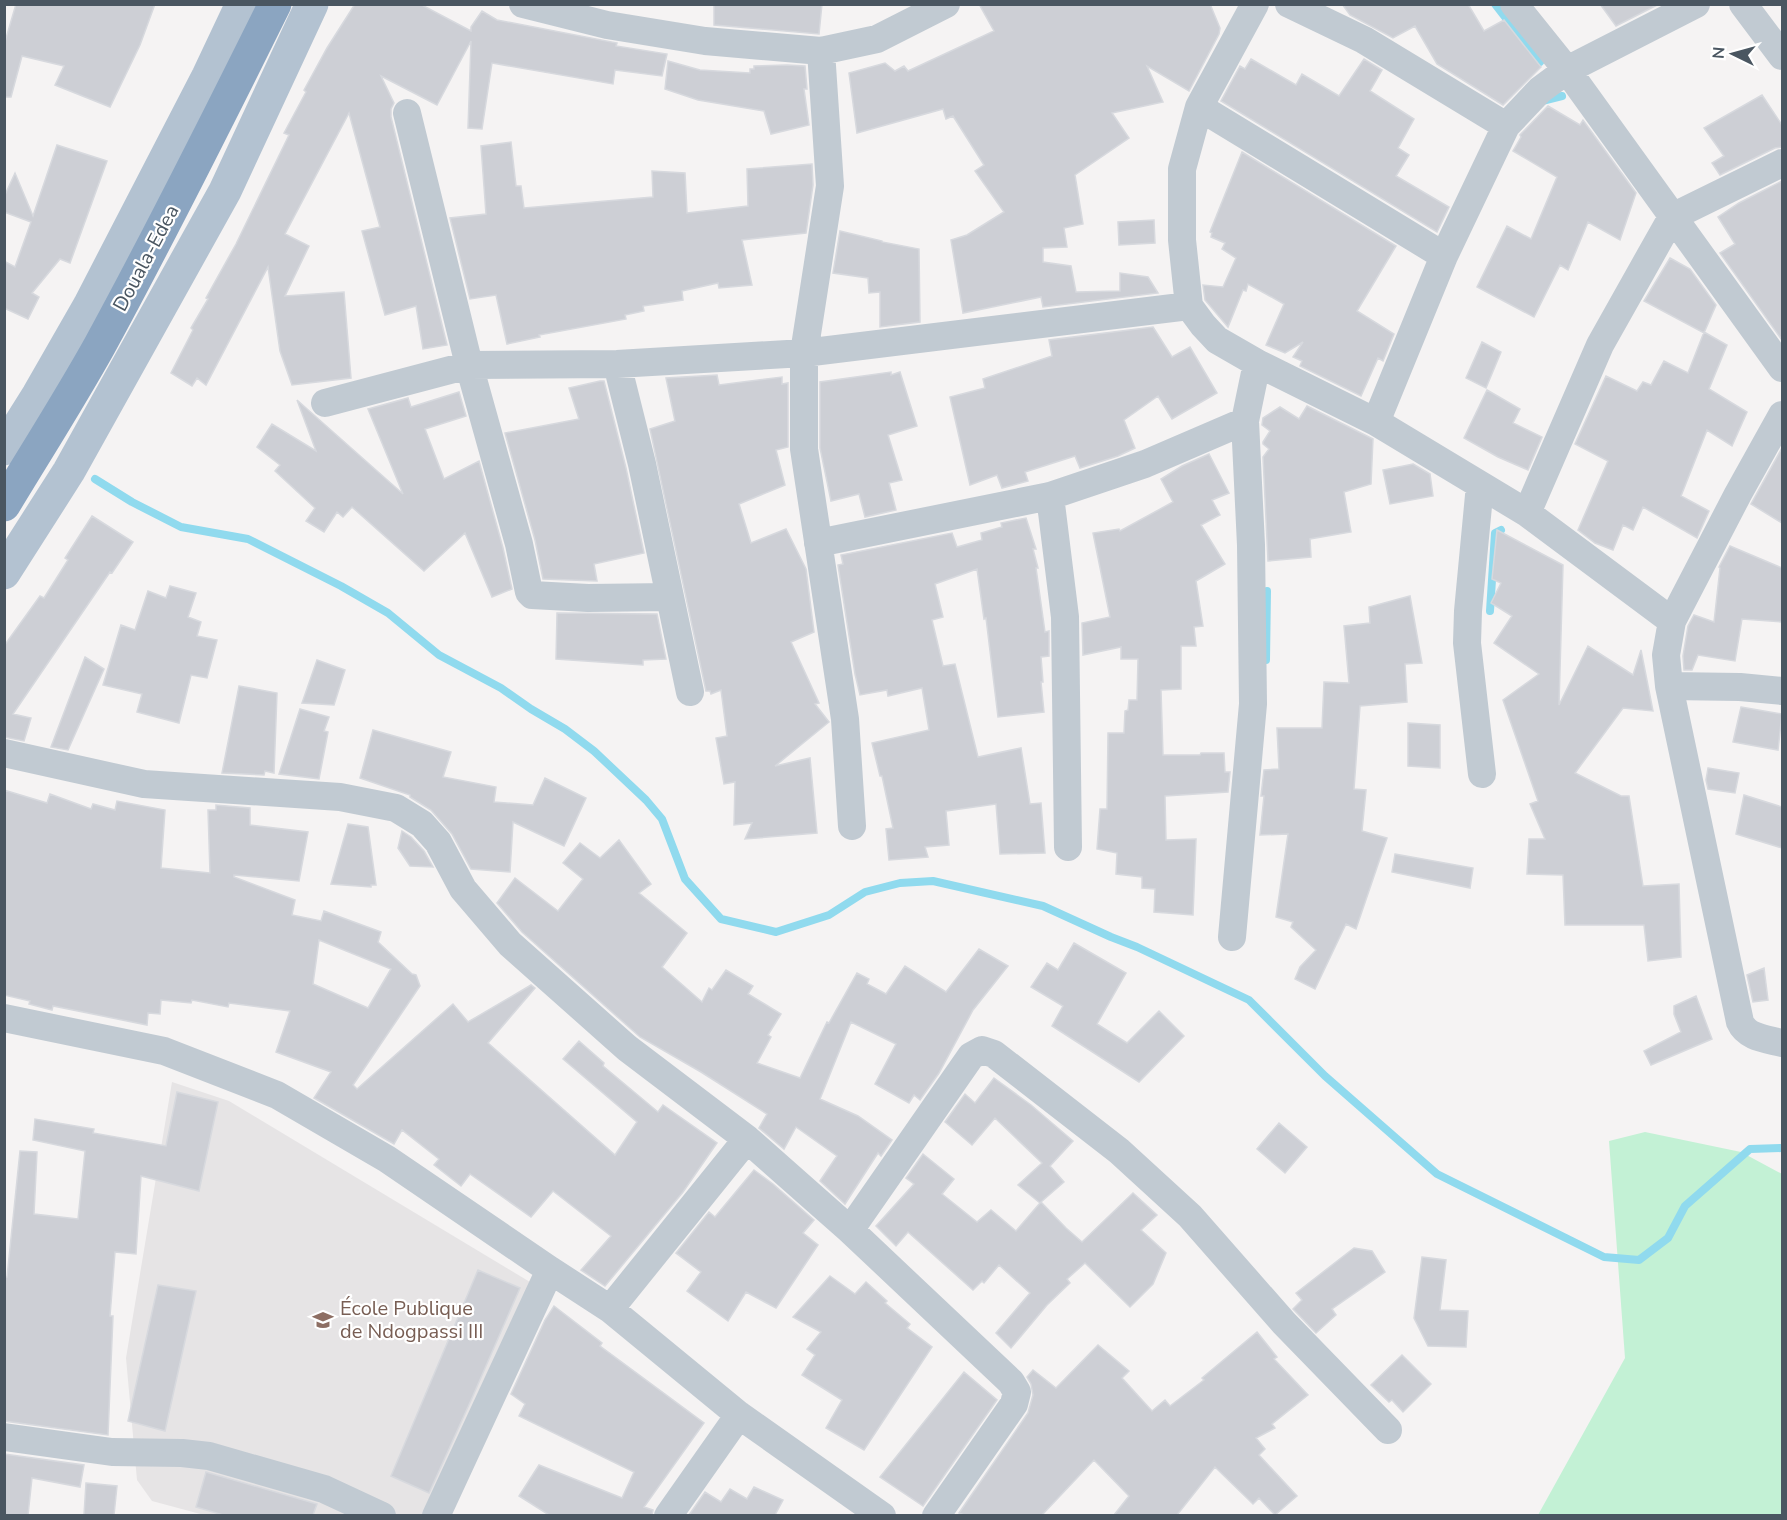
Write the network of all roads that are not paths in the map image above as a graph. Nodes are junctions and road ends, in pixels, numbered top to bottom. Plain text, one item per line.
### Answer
1 (242, 4) edge
2 (275, 4) edge
3 (312, 4) edge
4 (523, 4) edge
5 (946, 4) edge
6 (1255, 4) edge
7 (1289, 4) edge
8 (1514, 4) edge
9 (1696, 4) edge
10 (1743, 4) edge
11 (609, 15) edge
12 (821, 51) junction
13 (1782, 56) edge
14 (1568, 70) junction
15 (1199, 107) junction
16 (407, 113) dead end
17 (1506, 126) junction
18 (1782, 163) edge
19 (1672, 217) junction
20 (1444, 256) junction
21 (1189, 306) junction
22 (804, 353) junction
23 (1257, 363) junction
24 (617, 364) junction
25 (469, 365) junction
26 (1782, 368) edge
27 (326, 403) dead end
28 (1782, 415) edge
29 (1245, 421) junction
30 (1376, 422) junction
31 (4, 449) edge
32 (1480, 485) junction
33 (1050, 496) junction
34 (4, 505) edge
35 (1527, 513) junction
36 (818, 543) junction
37 (4, 573) edge
38 (670, 597) junction
39 (1672, 621) junction
40 (1669, 686) junction
41 (1782, 691) edge
42 (690, 692) dead end
43 (4, 753) edge
44 (1482, 774) dead end
45 (852, 826) dead end
46 (1068, 847) dead end
47 (1232, 937) dead end
48 (4, 1018) edge
49 (1782, 1042) edge
50 (747, 1139) junction
51 (850, 1230) junction
52 (550, 1270) junction
53 (610, 1309) junction
54 (739, 1415) junction
55 (1388, 1430) dead end
56 (4, 1437) edge
57 (382, 1515) edge
58 (436, 1515) edge
59 (668, 1515) edge
60 (882, 1515) edge
61 (936, 1515) edge

1 - 31 main road
2 - 34 highway, Douala-Edea
3 - 37 main road
4 - 11 street
5 - 12 street
6 - 15 street
7 - 17 street
8 - 14 street
9 - 14 street
10 - 13 street
11 - 12 street
12 - 22 street
14 - 17 street
14 - 19 street
15 - 20 street
15 - 21 street
16 - 25 street
17 - 20 street
18 - 19 street
19 - 26 street
19 - 35 street
20 - 30 street
21 - 22 street
21 - 23 street
22 - 24 street
22 - 36 street
23 - 29 street
23 - 30 street
24 - 25 street
24 - 38 street
25 - 27 street
25 - 38 street
28 - 39 street
29 - 33 street
29 - 47 street
30 - 32 street
32 - 35 street
32 - 44 street
33 - 36 street
33 - 46 street
35 - 39 street
36 - 45 street
38 - 42 street
39 - 40 street
40 - 41 street
40 - 49 street
43 - 50 street
48 - 52 street
50 - 51 street
50 - 53 street
51 - 55 street
51 - 61 street
52 - 53 street
52 - 58 street
53 - 54 street
54 - 59 street
54 - 60 street
56 - 57 street

